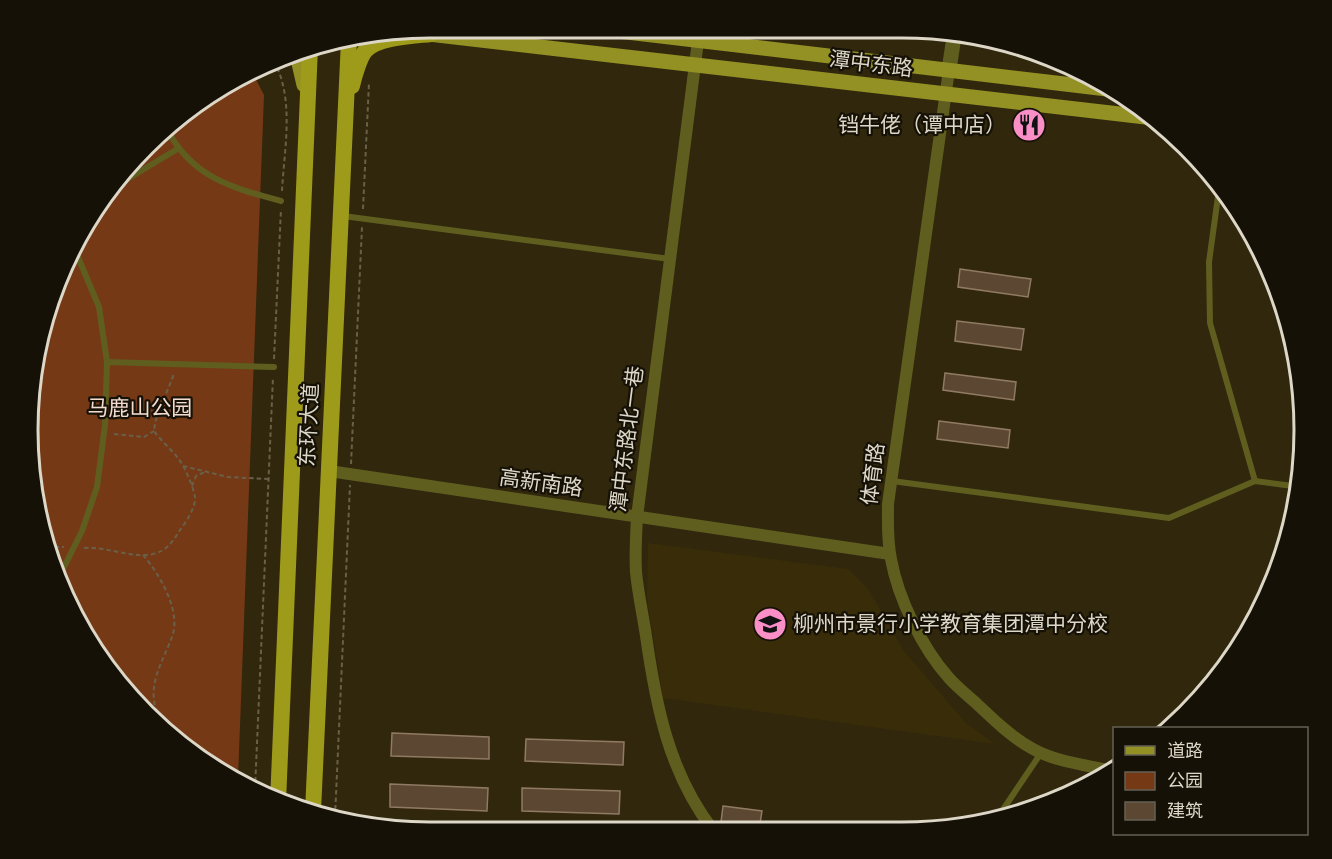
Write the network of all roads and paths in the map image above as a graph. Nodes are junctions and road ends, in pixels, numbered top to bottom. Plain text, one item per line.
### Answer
1 (465, 38) edge
2 (674, 38) edge
3 (388, 40) edge
4 (698, 41) junction
5 (953, 41) edge
6 (349, 46) edge
7 (310, 56) edge
8 (298, 60) edge
9 (695, 65) junction
10 (277, 68) edge
11 (949, 70) junction
12 (369, 83) dead end
13 (1094, 87) edge
14 (946, 94) junction
15 (308, 103) junction
16 (345, 113) junction
17 (1137, 116) edge
18 (171, 135) edge
19 (179, 148) junction
20 (130, 178) edge
21 (1218, 198) edge
22 (281, 201) junction
23 (341, 216) junction
24 (363, 219) junction
25 (78, 257) edge
26 (670, 259) junction
27 (107, 362) junction
28 (177, 364) junction
29 (274, 367) junction
30 (154, 431) junction
31 (104, 433) junction
32 (183, 466) junction
33 (329, 471) junction
34 (205, 472) junction
35 (351, 475) junction
36 (268, 479) junction
37 (1256, 481) junction
38 (892, 482) junction
39 (1290, 486) edge
40 (192, 488) junction
41 (637, 517) junction
42 (56, 548) edge
43 (74, 549) junction
44 (890, 554) junction
45 (142, 555) junction
46 (63, 569) edge
47 (157, 712) edge
48 (1041, 753) junction
49 (1100, 768) edge
50 (255, 781) edge
51 (278, 792) edge
52 (313, 804) edge
53 (1004, 808) edge
54 (335, 810) edge
55 (707, 822) edge

1 - 9 main road, 潭中东路
2 - 4 main road, 潭中东路
3 - 16 highway
4 - 9 street, 潭中东路北一巷
4 - 11 main road, 潭中东路
5 - 11 street
6 - 16 highway, 东环大道
7 - 15 highway, 东环大道
8 - 15 main road
9 - 14 main road, 潭中东路
9 - 26 street, 潭中东路北一巷
10 - 22 path
11 - 13 main road, 潭中东路
11 - 14 street, 体育路
12 - 24 path
14 - 17 main road, 潭中东路
14 - 38 street, 体育路
15 - 51 highway, 东环大道
16 - 23 highway, 东环大道
18 - 19 lane
19 - 20 lane
19 - 22 lane
21 - 37 lane
22 - 29 path
23 - 24 lane
23 - 33 highway, 东环大道
24 - 26 lane
24 - 35 path
25 - 27 lane
26 - 41 street, 潭中东路北一巷
27 - 28 lane
27 - 31 lane
28 - 29 lane
28 - 30 path
29 - 36 path
30 - 31 path
30 - 32 path
31 - 43 lane
32 - 34 path
32 - 40 path
33 - 35 street, 高新南路
33 - 52 highway, 东环大道
34 - 36 path
34 - 40 path
35 - 41 street, 高新南路
35 - 54 path
36 - 50 path
37 - 38 lane
37 - 39 lane
38 - 44 street, 体育路
40 - 45 path
41 - 44 street, 高新南路
41 - 55 street, 潭中东路北一巷
42 - 43 path
43 - 45 path
43 - 46 lane
44 - 48 street, 体育路
45 - 47 path
48 - 49 street, 体育路
48 - 53 lane

